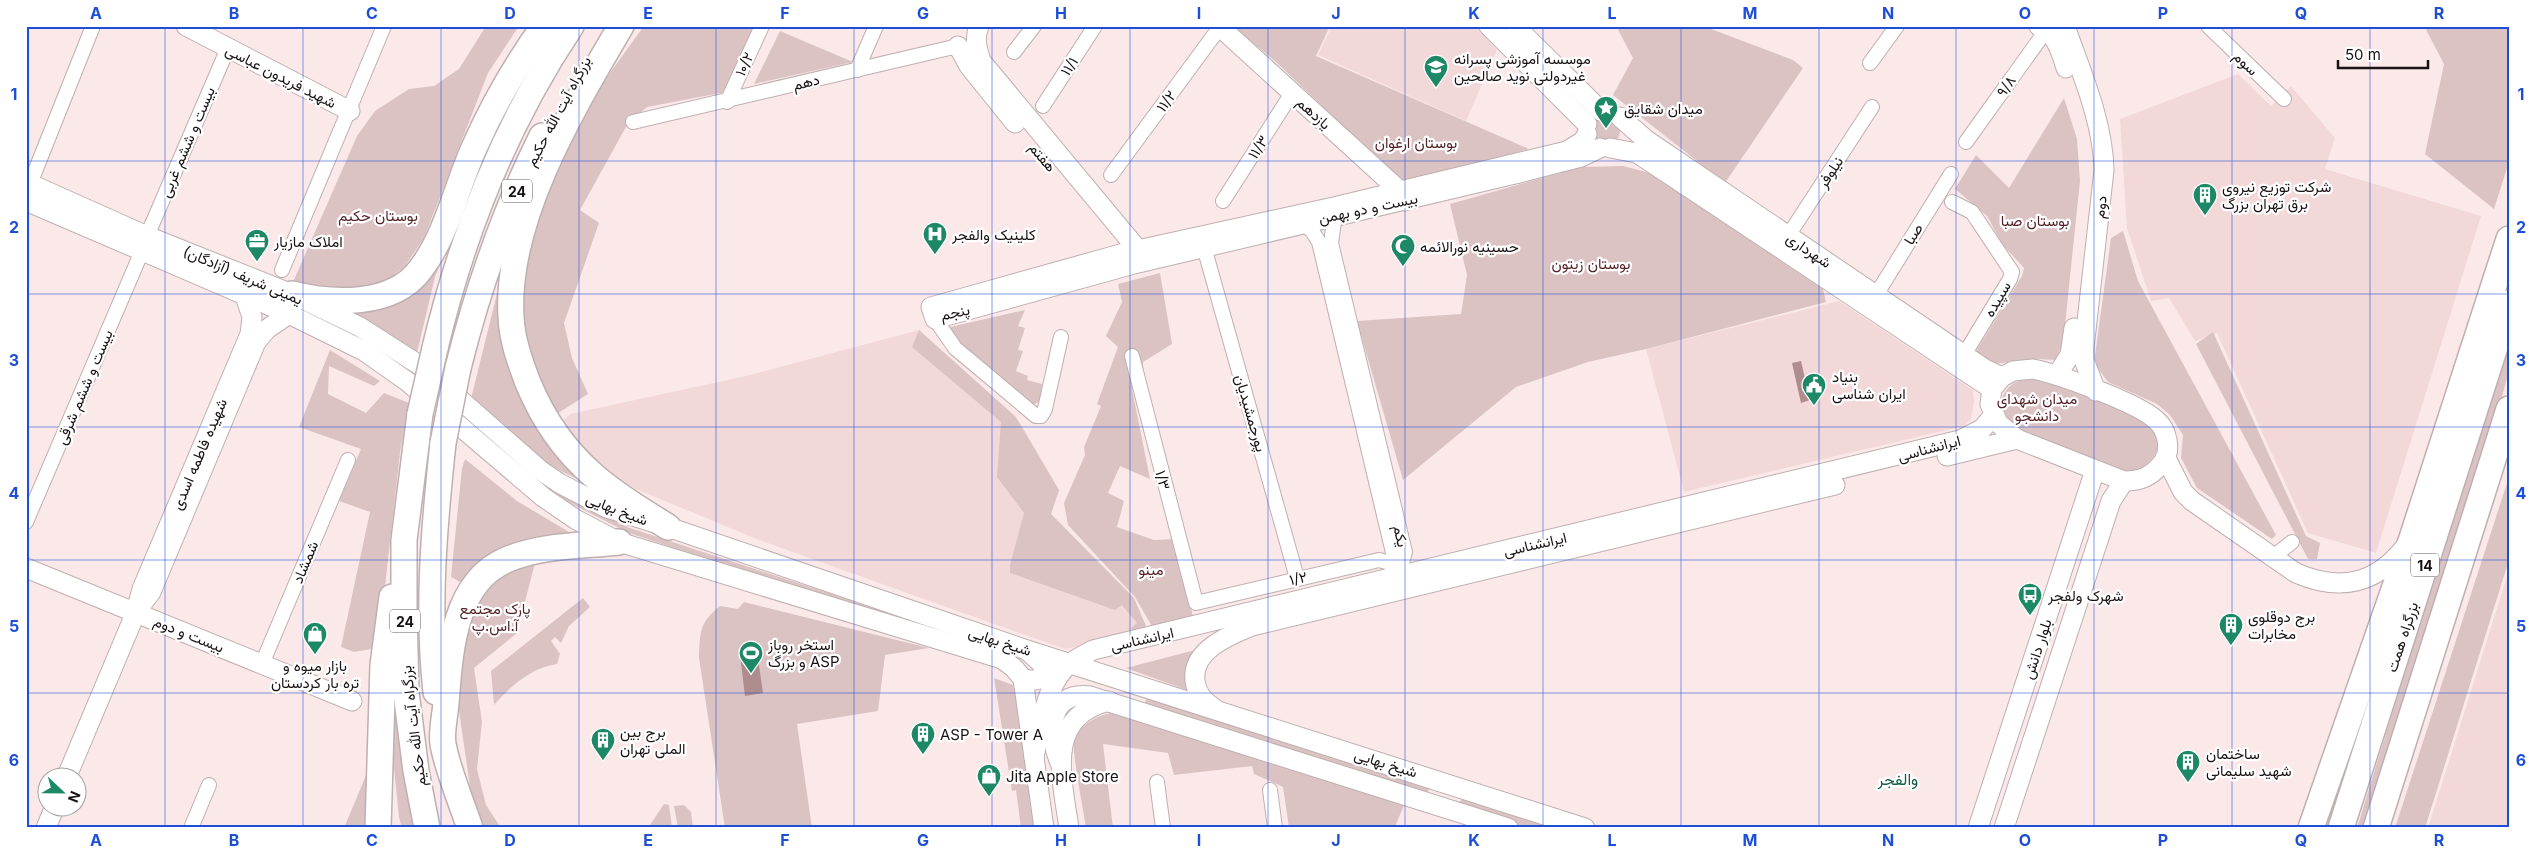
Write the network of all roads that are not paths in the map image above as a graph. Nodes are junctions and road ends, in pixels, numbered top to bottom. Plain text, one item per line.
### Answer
1 (93, 26) edge
2 (384, 26) edge
3 (544, 26) edge
4 (571, 26) edge
5 (606, 26) edge
6 (621, 26) edge
7 (762, 26) edge
8 (876, 26) edge
9 (965, 26) edge
10 (1034, 26) edge
11 (1095, 26) edge
12 (1220, 26) edge
13 (1489, 26) edge
14 (1515, 26) edge
15 (1896, 26) edge
16 (2065, 26) edge
17 (2208, 26) edge
18 (199, 28) edge
19 (2043, 28) edge
20 (971, 39) edge
21 (228, 48) junction
22 (1014, 52) dead end
23 (1870, 63) dead end
24 (857, 70) junction
25 (1292, 93) junction
26 (2284, 99) dead end
27 (727, 102) junction
28 (353, 105) junction
29 (1043, 106) dead end
30 (1872, 107) dead end
31 (1601, 111) junction
32 (1620, 117) junction
33 (633, 122) dead end
34 (1587, 129) junction
35 (1966, 142) dead end
36 (1605, 148) junction
37 (1951, 174) dead end
38 (1111, 175) dead end
39 (28, 189) edge
40 (1403, 196) junction
41 (1223, 201) dead end
42 (1952, 202) dead end
43 (1335, 215) junction
44 (1303, 223) junction
45 (2509, 240) edge
46 (1784, 242) junction
47 (144, 244) junction
48 (1204, 247) junction
49 (1136, 257) junction
50 (282, 270) dead end
51 (245, 296) junction
52 (1872, 301) junction
53 (2509, 303) edge
54 (290, 304) junction
55 (935, 319) joint
56 (254, 336) junction
57 (1061, 337) dead end
58 (1132, 356) dead end
59 (1960, 360) junction
60 (2057, 375) junction
61 (454, 378) junction
62 (1997, 383) junction
63 (2096, 391) junction
64 (2509, 409) edge
65 (430, 413) junction
66 (1994, 415) junction
67 (2017, 438) junction
68 (2166, 458) junction
69 (348, 460) dead end
70 (2095, 470) junction
71 (2124, 481) junction
72 (1683, 516) junction
73 (26, 522) edge
74 (668, 527) junction
75 (2412, 538) junction
76 (404, 540) junction
77 (619, 542) junction
78 (2292, 542) dead end
79 (2273, 557) junction
80 (26, 568) edge
81 (1404, 577) junction
82 (1298, 578) junction
83 (2053, 600) junction
84 (1196, 603) joint
85 (2077, 606) junction
86 (136, 612) junction
87 (1027, 650) junction
88 (1071, 663) junction
89 (262, 664) junction
90 (1022, 679) junction
91 (2388, 679) junction
92 (352, 701) dead end
93 (1221, 713) junction
94 (1157, 716) junction
95 (443, 744) junction
96 (381, 754) junction
97 (1034, 758) junction
98 (71, 766) edge
99 (1157, 782) dead end
100 (1450, 783) junction
101 (209, 785) dead end
102 (1270, 790) dead end
103 (1443, 807) junction
104 (51, 816) edge
105 (46, 828) edge
106 (192, 828) edge
107 (378, 828) edge
108 (390, 828) edge
109 (428, 828) edge
110 (456, 828) edge
111 (470, 828) edge
112 (1044, 828) edge
113 (1069, 828) edge
114 (1163, 828) edge
115 (1275, 828) edge
116 (1508, 828) edge
117 (1585, 828) edge
118 (1978, 828) edge
119 (2004, 828) edge
120 (2312, 828) edge
121 (2341, 828) edge
122 (2376, 828) edge

1 - 39 street
2 - 28 street
3 - 54 highway
4 - 65 highway, بزرگراه آیت الله حکیم / 24, bridge
5 - 61 highway, بزرگراه آیت الله حکیم / 24
6 - 74 highway
7 - 27 street, ۱۰/۲
8 - 24 street
9 - 20 main road
10 - 22 street
11 - 29 street, ۱۱/۱
12 - 25 main road, یازدهم
12 - 38 street, ۱۱/۲
13 - 34 main road
14 - 31 main road
15 - 23 street
16 - 63 main road, دوم
17 - 26 street, سوم
18 - 21 main road, شهید فریدون عباسی
18 - 28 main road, شهید فریدون عباسی
19 - 35 street, ۹/۸
19 - 60 main road, دوم
20 - 24 street, دهم
20 - 49 main road, هفتم
21 - 28 main road, شهید فریدون عباسی
21 - 47 street, بیست و ششم غربی
24 - 27 street, دهم
25 - 40 main road, یازدهم
25 - 41 street, ۱۱/۳
27 - 33 street, دهم
28 - 50 street
30 - 46 street, نیلوفر
31 - 32 main road
31 - 34 main road
32 - 36 main road
32 - 46 main road, شهرداری
34 - 36 main road
34 - 40 main road, بیست و دو بهمن
36 - 40 main road, بیست و دو بهمن
36 - 46 main road, شهرداری
37 - 52 street, صبا
39 - 47 main road, یمینی شریف (آزادگان)
40 - 43 main road, بیست و دو بهمن
40 - 49 main road, بیست و دو بهمن
42 - 59 street, سپیده
43 - 44 main road, بیست و دو بهمن
43 - 81 street, یکم
44 - 48 main road, بیست و دو بهمن
44 - 81 street, یکم
45 - 75 highway
46 - 52 main road, شهرداری
47 - 51 main road, یمینی شریف (آزادگان)
47 - 54 main road, یمینی شریف (آزادگان)
47 - 73 street, بیست و ششم شرقی
48 - 49 main road, بیست و دو بهمن
48 - 82 street, پورجمشیدیان
49 - 55 main road, پنجم
51 - 54 main road, یمینی شریف (آزادگان)
51 - 56 main road, شهیده فاطمه اسدی
52 - 59 main road, شهرداری
53 - 91 highway, بزرگراه همت / 14
54 - 56 main road, شهیده فاطمه اسدی
54 - 61 main road, یمینی شریف (آزادگان)
54 - 65 main road, یمینی شریف (آزادگان)
55 - 57 street
56 - 86 main road, شهیده فاطمه اسدی
58 - 84 street, ۱/۳
59 - 62 main road, شهرداری
60 - 62 main road
60 - 63 main road
61 - 74 main road, شیخ بهایی
61 - 95 highway, بزرگراه آیت الله حکیم / 24, bridge
62 - 66 main road
63 - 68 main road
64 - 122 highway, 14
65 - 76 highway, بزرگراه آیت الله حکیم / 24
65 - 77 main road, شیخ بهایی
66 - 67 main road
66 - 72 main road, ایرانشناسی
67 - 70 main road
67 - 72 main road, ایرانشناسی
68 - 71 main road
68 - 79 main road
69 - 89 street, شمشاد
70 - 71 main road
70 - 83 main road, بلوار دانش
71 - 85 main road, بلوار دانش
72 - 81 main road, ایرانشناسی
74 - 87 main road, شیخ بهایی
75 - 79 main road
75 - 120 highway
76 - 96 highway
76 - 109 highway, بزرگراه آیت الله حکیم / 24
77 - 90 main road, شیخ بهایی
77 - 95 highway
78 - 79 street
80 - 86 main road, بیست و دوم
81 - 82 street, ۱/۲
81 - 88 main road, ایرانشناسی
81 - 93 main road, ایرانشناسی
82 - 84 street, ۱/۲
83 - 85 main road
83 - 118 main road, بلوار دانش
85 - 119 main road, بلوار دانش
86 - 89 main road, بیست و دوم
86 - 98 main road, شهیده فاطمه اسدی
87 - 88 main road, شیخ بهایی
87 - 90 main road
88 - 93 main road, شیخ بهایی
88 - 94 main road
88 - 97 main road
89 - 92 main road, بیست و دوم
90 - 97 main road
91 - 120 highway
91 - 121 highway, بزرگراه همت / 14
93 - 100 main road, شیخ بهایی
94 - 103 main road, شیخ بهایی
94 - 113 main road, شیخ بهایی
95 - 110 highway, بزرگراه آیت الله حکیم / 24
95 - 111 highway
96 - 107 highway
96 - 108 highway
97 - 112 main road
99 - 114 street
100 - 103 main road
100 - 117 main road, شیخ بهایی
101 - 106 street
102 - 115 street
103 - 116 main road, شیخ بهایی
104 - 105 main road

